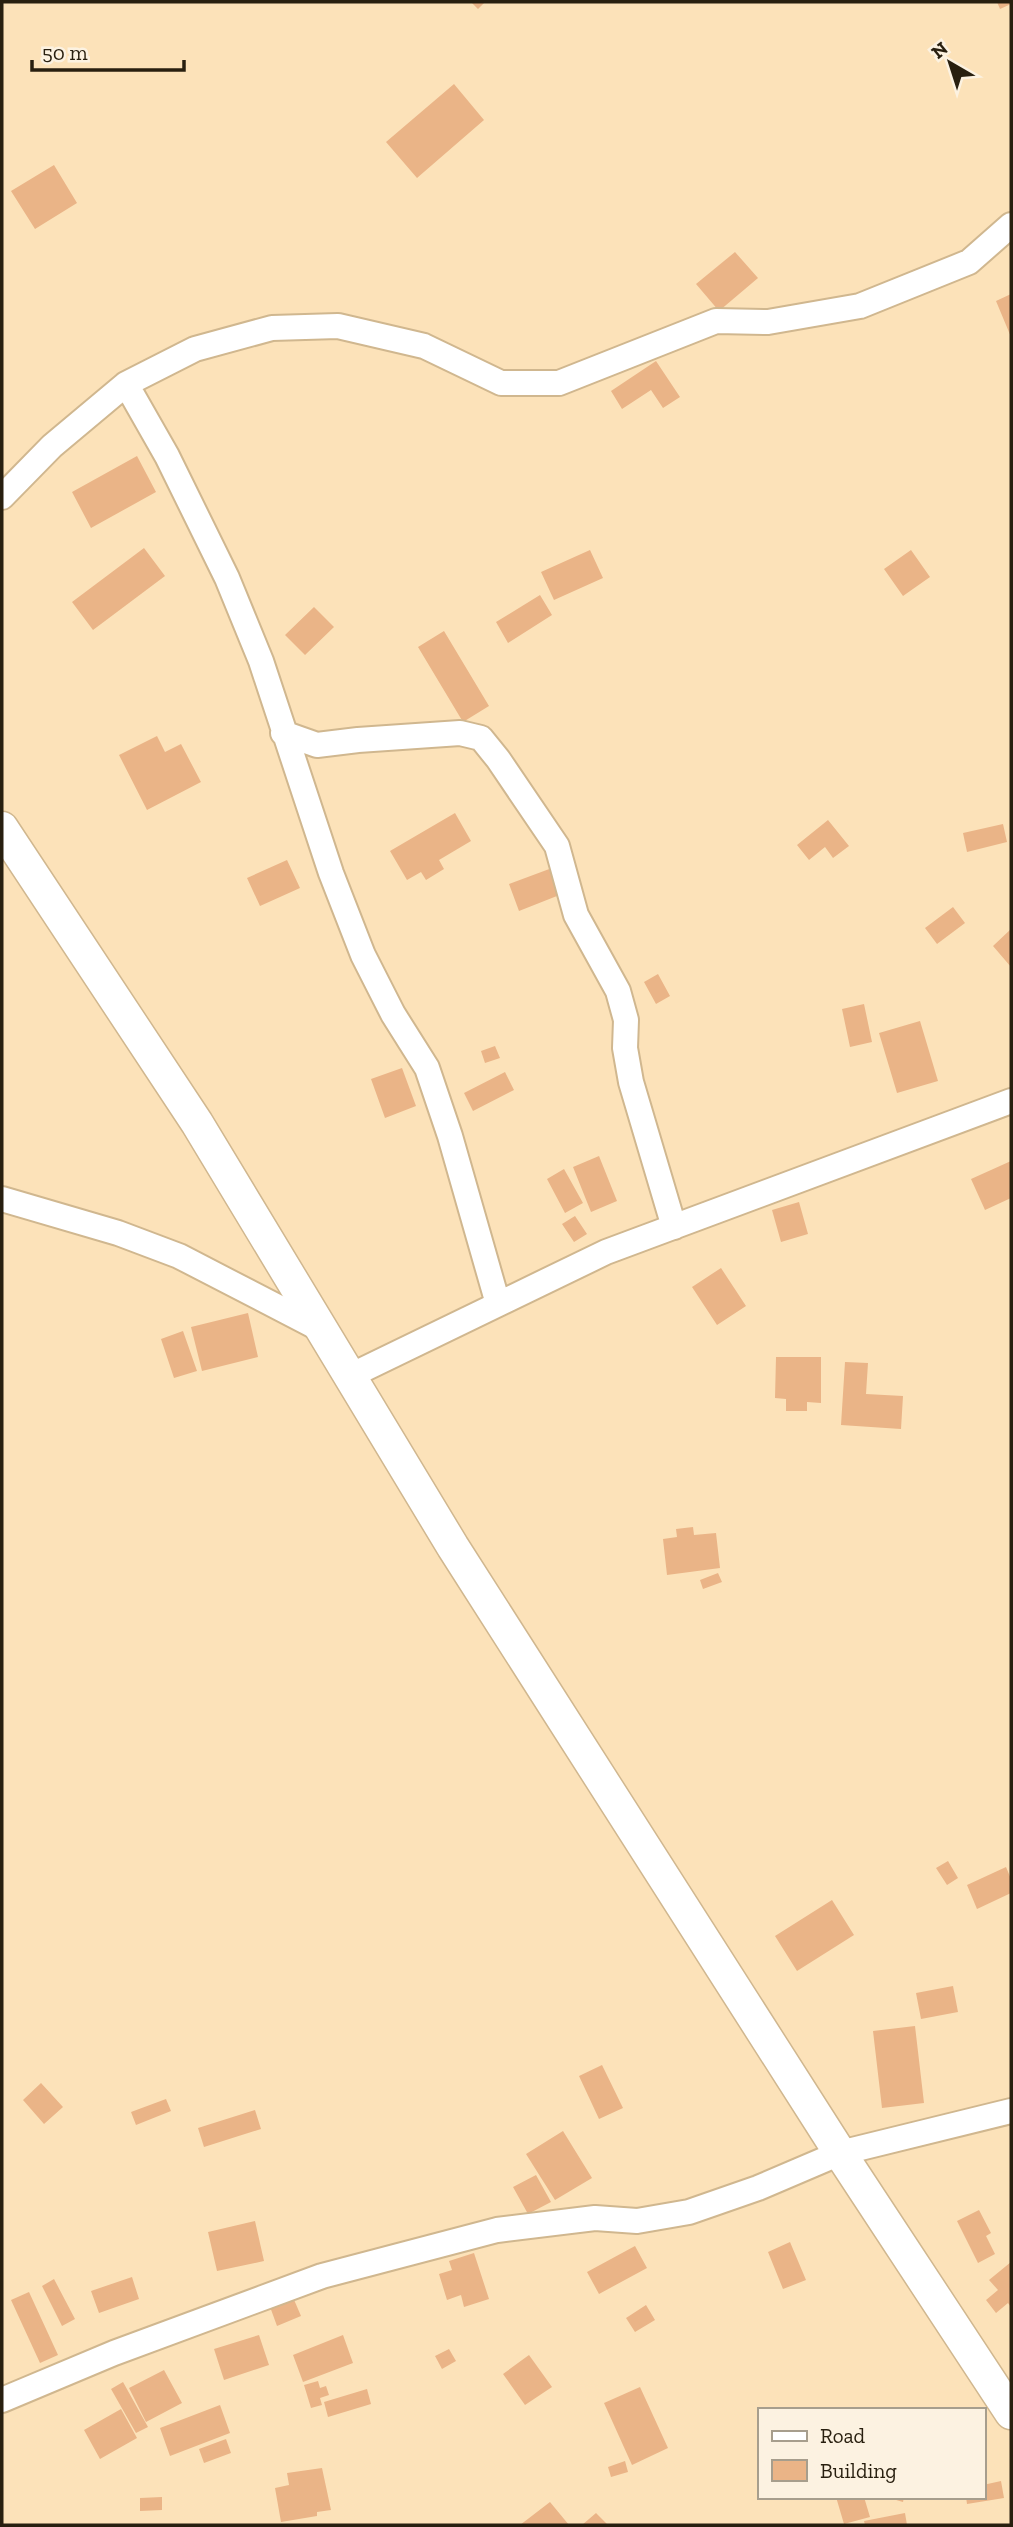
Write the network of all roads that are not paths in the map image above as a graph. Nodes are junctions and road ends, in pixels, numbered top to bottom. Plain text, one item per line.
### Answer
1 (1011, 225) edge
2 (126, 384) junction
3 (2, 496) edge
4 (283, 733) junction
5 (2, 828) edge
6 (1011, 1101) edge
7 (2, 1199) edge
8 (674, 1227) junction
9 (498, 1304) junction
10 (322, 1330) junction
11 (350, 1376) junction
12 (1011, 2111) edge
13 (840, 2153) junction
14 (2, 2400) edge
15 (1011, 2413) edge

1 - 2 street
2 - 3 street
2 - 4 street
4 - 8 street
4 - 9 street
5 - 10 main road
6 - 8 street
7 - 10 street
8 - 9 street
9 - 11 street
10 - 11 main road
11 - 13 main road
12 - 13 street
13 - 14 street
13 - 15 main road

